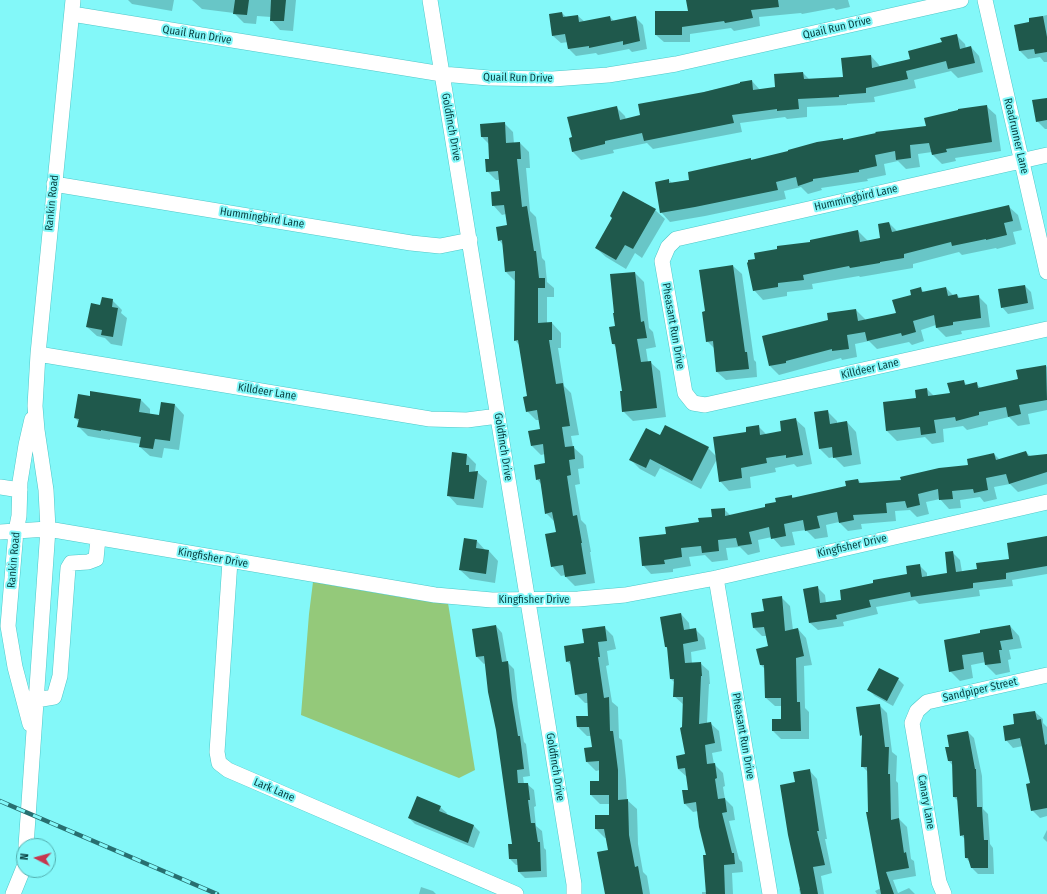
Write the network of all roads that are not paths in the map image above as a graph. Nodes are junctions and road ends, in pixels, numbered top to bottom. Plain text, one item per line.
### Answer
1 (430, 0) edge
2 (961, 0) edge
3 (985, 0) edge
4 (72, 7) edge
5 (442, 74) junction
6 (1047, 155) edge
7 (1022, 161) junction
8 (54, 184) junction
9 (470, 240) junction
10 (668, 246) joint
11 (1047, 272) edge
12 (1047, 329) edge
13 (38, 354) junction
14 (693, 403) joint
15 (35, 406) junction
16 (498, 416) junction
17 (0, 487) edge
18 (20, 490) junction
19 (1047, 502) edge
20 (48, 529) junction
21 (16, 531) junction
22 (0, 532) edge
23 (98, 538) junction
24 (230, 561) junction
25 (716, 578) junction
26 (528, 600) junction
27 (40, 626) junction
28 (63, 629) junction
29 (1047, 675) edge
30 (36, 700) junction
31 (917, 711) joint
32 (33, 737) junction
33 (27, 838) edge
34 (23, 878) edge
35 (23, 878) edge
36 (21, 893) edge
37 (516, 894) edge
38 (574, 894) edge
39 (770, 894) edge
40 (944, 894) edge

1 - 5 street, Goldfinch Drive
2 - 5 street, Quail Run Drive
3 - 7 street, Roadrunner Lane
4 - 5 street, Quail Run Drive
4 - 8 street, Rankin Road
5 - 9 street, Goldfinch Drive
6 - 7 street, Hummingbird Lane
7 - 10 street, Hummingbird Lane
7 - 11 street, Roadrunner Lane
8 - 9 street, Hummingbird Lane
8 - 13 street, Rankin Road
9 - 16 street, Goldfinch Drive
10 - 14 street, Pheasant Run Drive
12 - 14 street, Killdeer Lane
13 - 15 street, Rankin Road
13 - 16 street, Killdeer Lane
15 - 18 street, Rankin Road
15 - 20 street, Rankin Road
16 - 26 street, Goldfinch Drive
17 - 18 street
18 - 21 street, Rankin Road
19 - 25 street, Kingfisher Drive
20 - 21 street, Kingfisher Drive
20 - 23 street, Kingfisher Drive
20 - 27 street, Rankin Road
21 - 22 street, Kingfisher Drive
21 - 32 street, Rankin Road
23 - 24 street, Kingfisher Drive
23 - 28 street
24 - 26 street, Kingfisher Drive
24 - 37 street, Lark Lane
25 - 26 street, Kingfisher Drive
25 - 39 street, Pheasant Run Drive
26 - 38 street, Goldfinch Drive
27 - 28 street
27 - 30 street, Rankin Road
28 - 30 street
29 - 31 street, Sandpiper Street
30 - 32 street, Rankin Road
31 - 40 street, Canary Lane
32 - 33 street, Rankin Road
34 - 36 street
35 - 36 street

